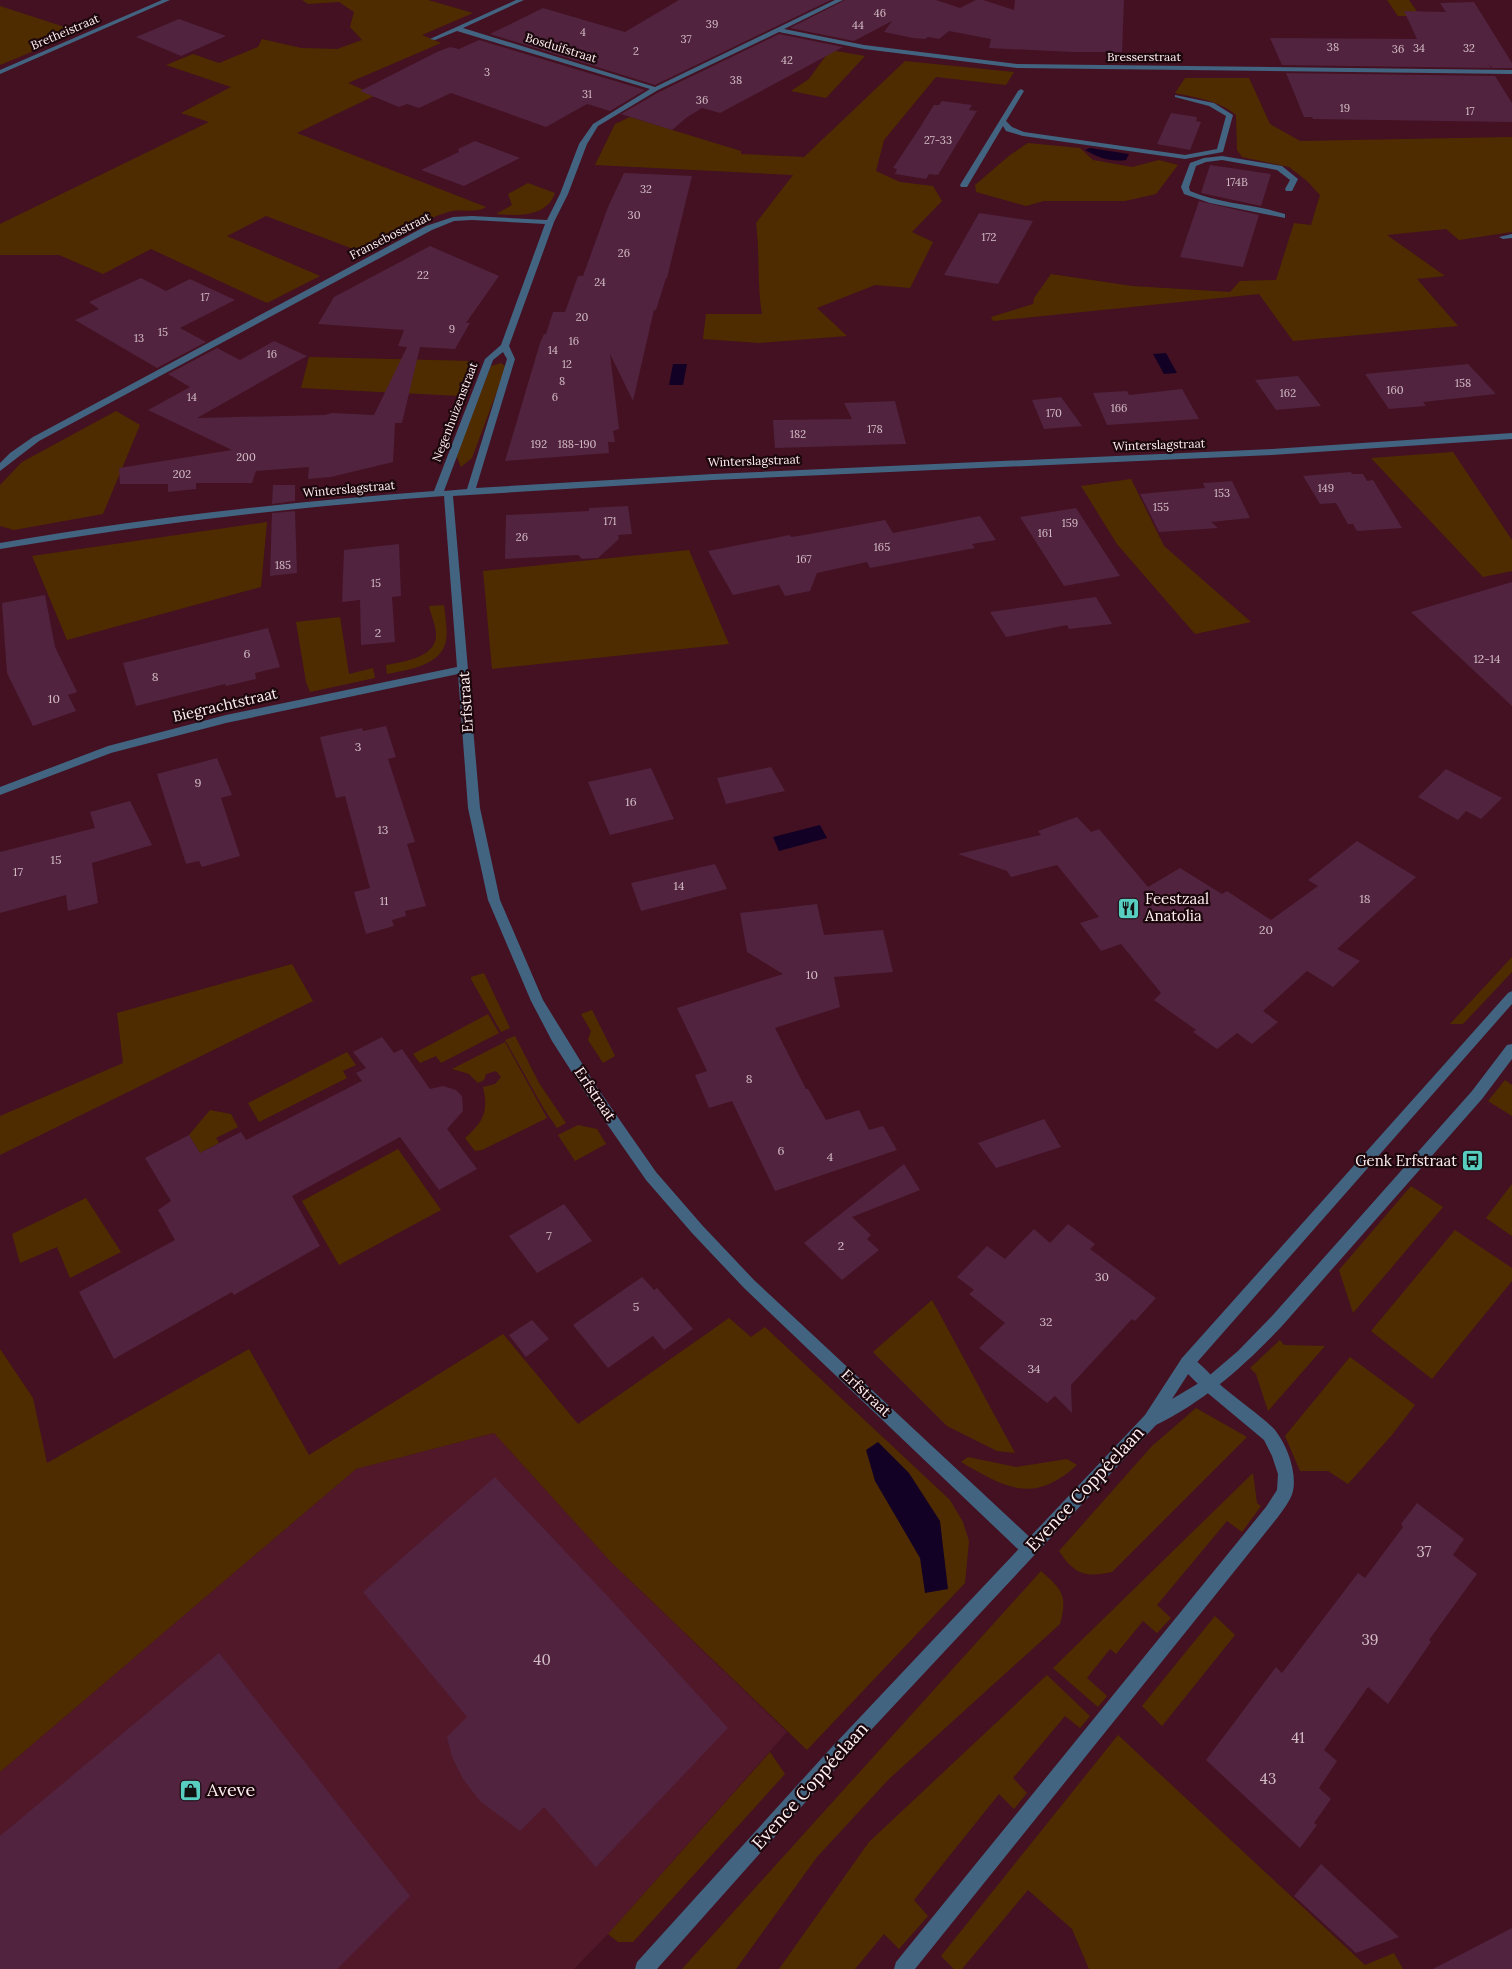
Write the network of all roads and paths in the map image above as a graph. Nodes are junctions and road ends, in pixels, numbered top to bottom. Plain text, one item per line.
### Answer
1 (167, 0) edge
2 (521, 0) edge
3 (840, 0) edge
4 (459, 29) junction
5 (778, 30) junction
6 (432, 39) dead end
7 (0, 72) edge
8 (1512, 72) edge
9 (656, 89) junction
10 (1021, 91) dead end
11 (1177, 96) dead end
12 (1003, 121) junction
13 (964, 185) dead end
14 (1289, 189) dead end
15 (1282, 216) dead end
16 (550, 222) junction
17 (1512, 236) edge
18 (1503, 237) dead end
19 (505, 346) junction
20 (1512, 436) edge
21 (0, 468) edge
22 (471, 491) junction
23 (443, 493) junction
24 (0, 546) edge
25 (464, 669) junction
26 (0, 791) edge
27 (1512, 996) edge
28 (1512, 1048) edge
29 (1187, 1363) junction
30 (1209, 1385) junction
31 (1150, 1420) junction
32 (1029, 1548) junction
33 (644, 1969) edge
34 (903, 1969) edge

1 - 7 street, Bretheistraat
2 - 4 street
3 - 5 street
4 - 6 street
4 - 9 street, Bosduifstraat
5 - 8 street, Bresserstraat
5 - 9 street
9 - 16 street
10 - 12 street
11 - 12 street
12 - 13 street
14 - 15 street
16 - 19 street, Negenhuizenstraat
16 - 21 street, Fransebosstraat
17 - 18 street
19 - 22 street, Negenhuizenstraat
19 - 23 street, Negenhuizenstraat
20 - 22 street, Winterslagstraat
22 - 23 street, Winterslagstraat
23 - 24 street, Winterslagstraat
23 - 25 street, Erfstraat
25 - 26 street, Biegrachtstraat
25 - 32 street, Erfstraat
27 - 29 street, Evence Coppéelaan
28 - 30 street
29 - 30 street
29 - 31 street, Evence Coppéelaan
30 - 31 street
30 - 34 street
31 - 32 street, Evence Coppéelaan
32 - 33 street, Evence Coppéelaan

